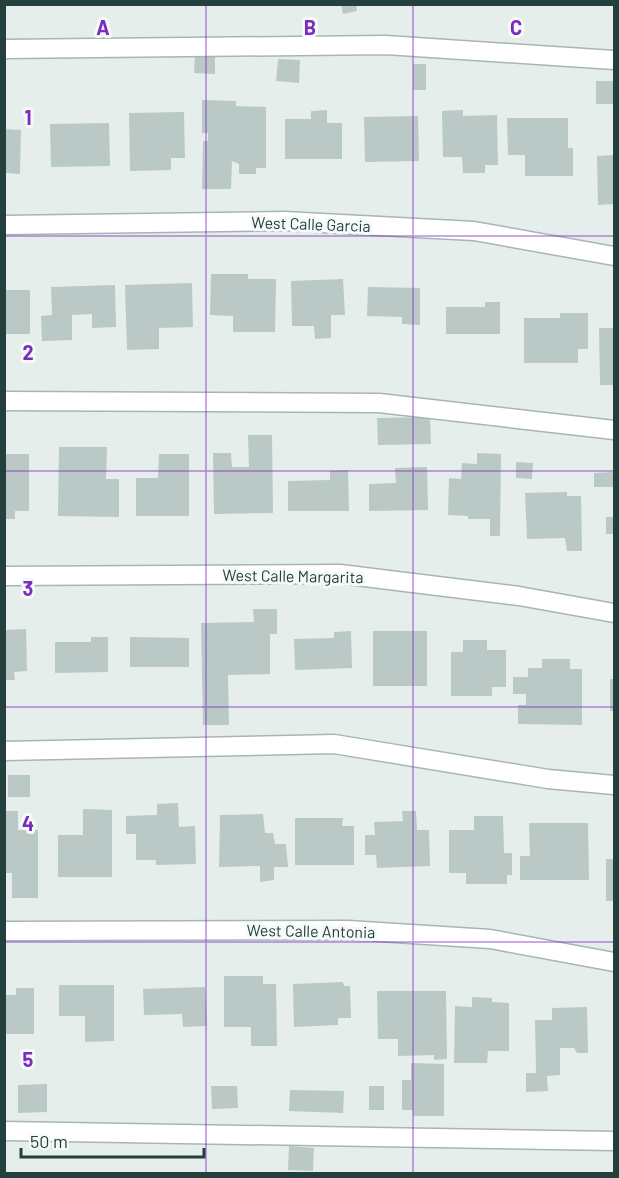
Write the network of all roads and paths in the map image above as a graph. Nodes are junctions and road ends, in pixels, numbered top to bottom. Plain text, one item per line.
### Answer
1 (4, 49) edge
2 (615, 60) edge
3 (4, 225) edge
4 (615, 256) edge
5 (4, 401) edge
6 (615, 430) edge
7 (4, 576) edge
8 (615, 614) edge
9 (4, 751) edge
10 (615, 785) edge
11 (4, 931) edge
12 (615, 962) edge
13 (4, 1131) edge
14 (615, 1141) edge

1 - 2 street
3 - 4 street, West Calle Garcia
5 - 6 street
7 - 8 street, West Calle Margarita
9 - 10 street
11 - 12 street, West Calle Antonia
13 - 14 street

